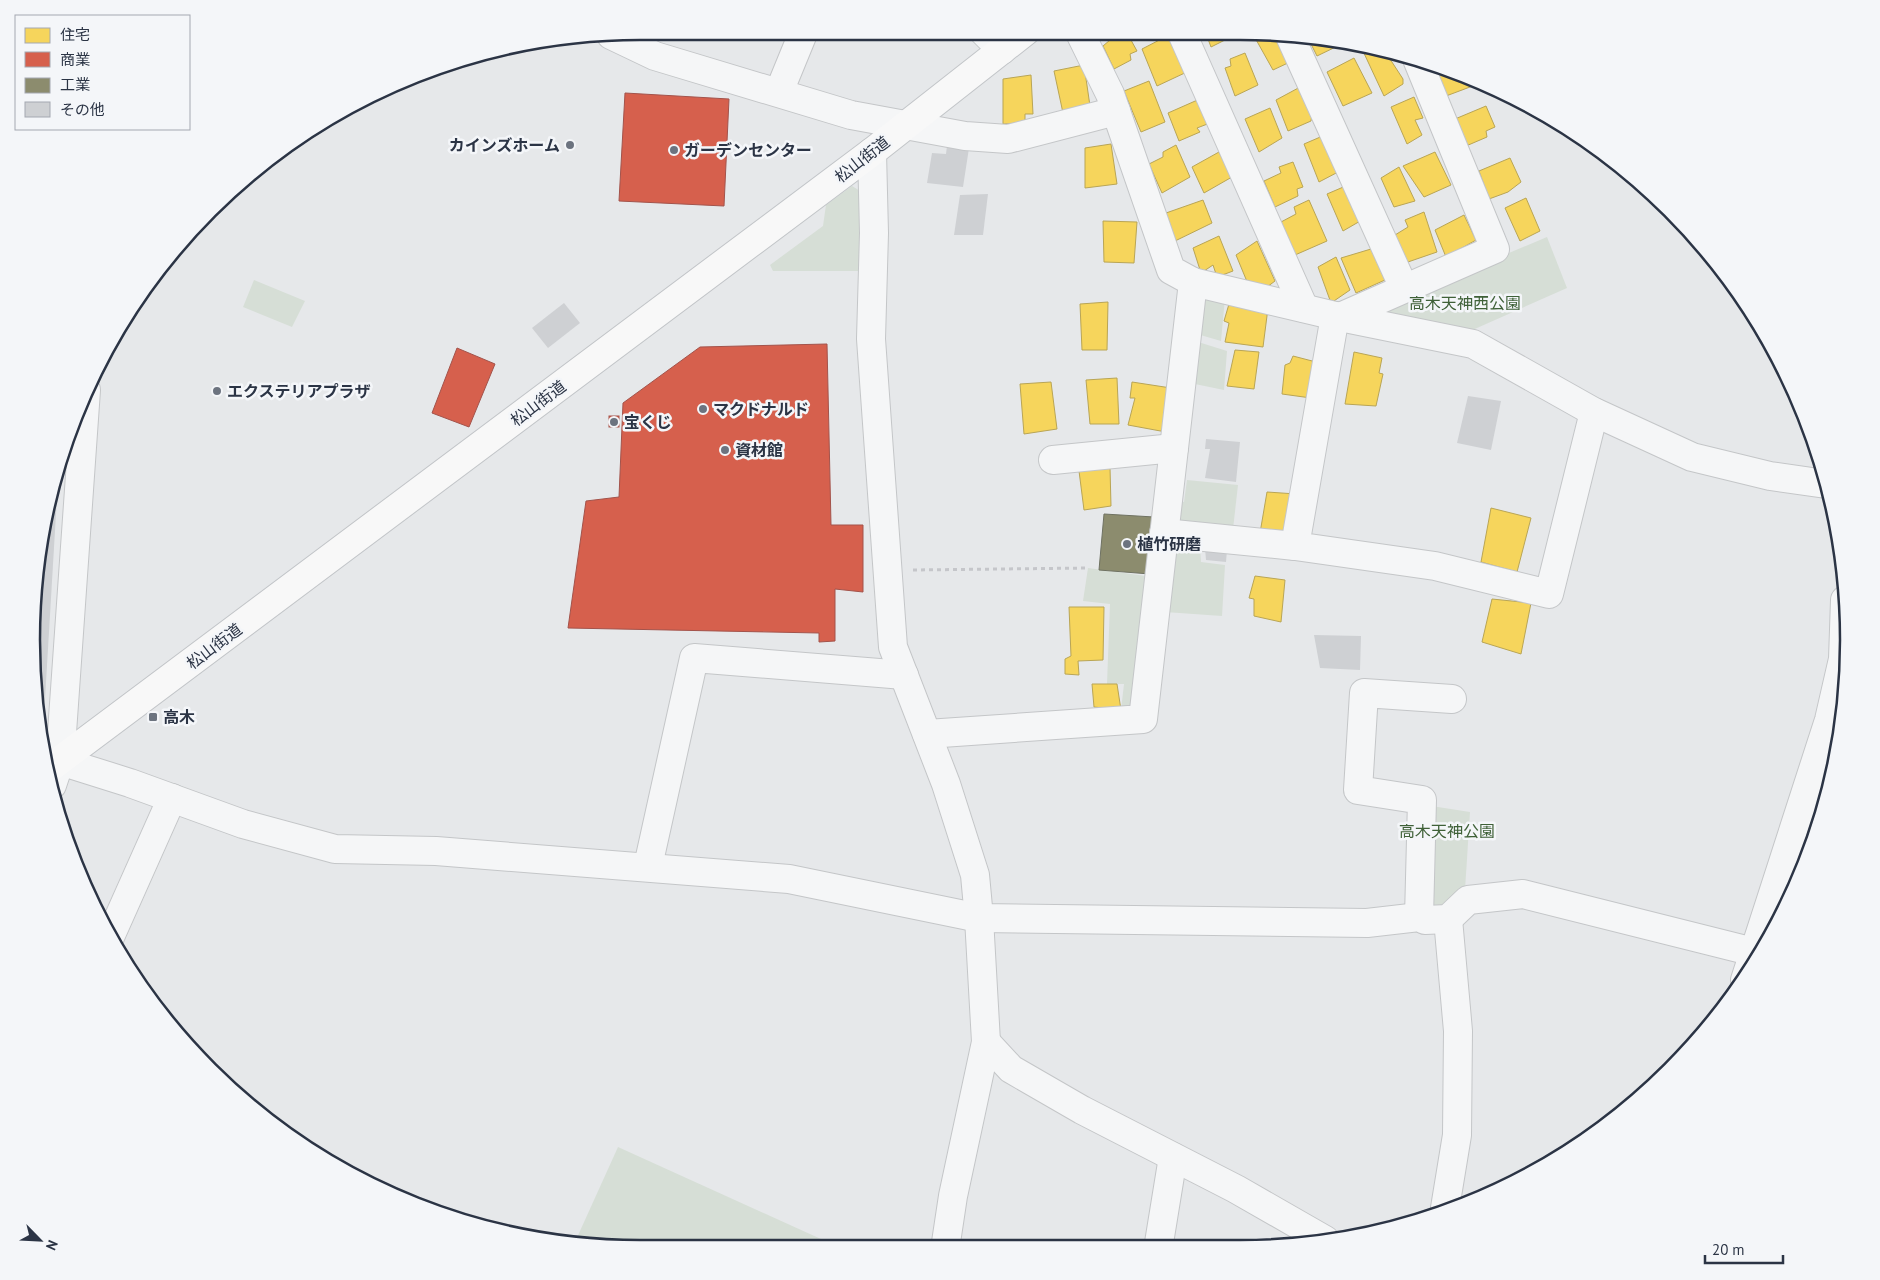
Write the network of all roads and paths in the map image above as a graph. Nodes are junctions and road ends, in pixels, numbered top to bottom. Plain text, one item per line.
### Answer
1 (645, 40) edge
2 (800, 40) edge
3 (992, 40) edge
4 (1015, 40) edge
5 (1083, 40) edge
6 (1185, 40) edge
7 (1293, 42) edge
8 (1002, 50) junction
9 (1421, 68) edge
10 (779, 92) junction
11 (1116, 110) junction
12 (906, 125) junction
13 (872, 152) junction
14 (1193, 282) junction
15 (1404, 288) junction
16 (1304, 308) junction
17 (1338, 316) junction
18 (1594, 412) junction
19 (84, 416) edge
20 (1174, 448) junction
21 (1053, 460) dead end
22 (1819, 483) edge
23 (1164, 533) junction
24 (1295, 546) junction
25 (1088, 568) dead end
26 (887, 570) junction
27 (1839, 674) edge
28 (904, 675) junction
29 (1452, 699) dead end
30 (926, 734) junction
31 (54, 765) edge
32 (55, 771) edge
33 (55, 772) edge
34 (172, 798) junction
35 (648, 866) junction
36 (1785, 887) edge
37 (1419, 917) junction
38 (979, 918) junction
39 (1448, 920) junction
40 (114, 928) edge
41 (1759, 942) edge
42 (1753, 952) edge
43 (986, 1042) junction
44 (1173, 1157) junction
45 (1446, 1203) edge
46 (1317, 1235) edge
47 (946, 1240) edge
48 (1159, 1240) edge

1 - 10 street
2 - 10 street
3 - 8 street
4 - 8 main road, 松山街道
5 - 11 street
6 - 16 street
7 - 15 street
8 - 12 main road, 松山街道
9 - 15 street
10 - 12 street
11 - 12 street
11 - 14 street
12 - 13 main road, 松山街道
13 - 26 street
13 - 32 main road, 松山街道
14 - 16 street
14 - 20 street
15 - 17 street
16 - 17 street
17 - 18 street
17 - 24 street
18 - 22 street
18 - 24 street
19 - 31 street
20 - 21 street
20 - 23 street
23 - 24 street
23 - 30 street
25 - 26 path
26 - 28 street
27 - 36 street
28 - 30 street
28 - 35 street
29 - 37 street
30 - 38 street
33 - 34 street
34 - 35 street
34 - 40 street
35 - 38 street
36 - 41 street
37 - 38 street
37 - 39 street
38 - 43 street
39 - 42 street
39 - 45 street
43 - 44 street
43 - 47 street
44 - 46 street
44 - 48 street

